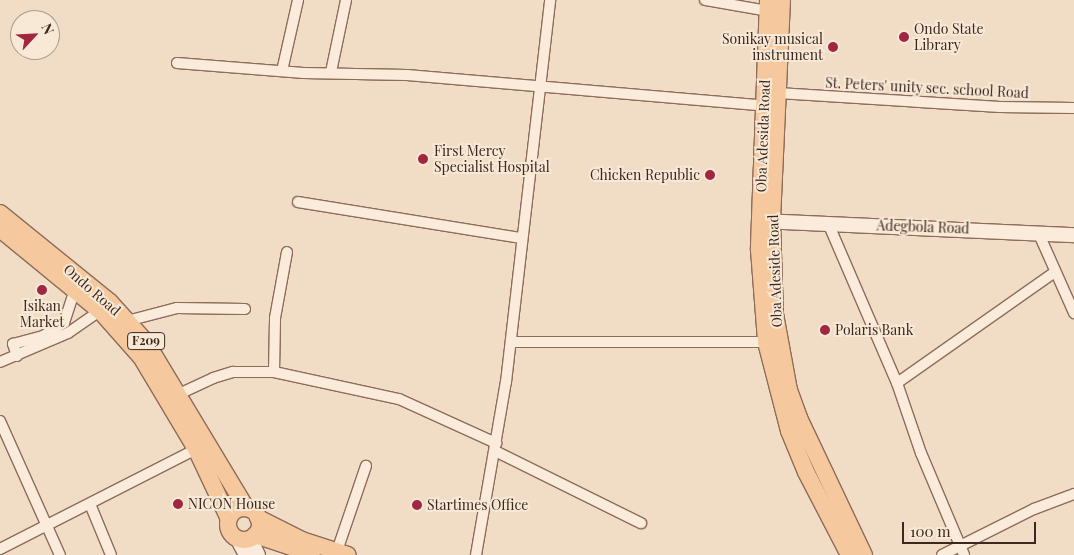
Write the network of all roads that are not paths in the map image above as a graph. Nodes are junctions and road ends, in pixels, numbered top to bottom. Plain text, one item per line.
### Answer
1 (298, 0) edge
2 (346, 0) edge
3 (550, 0) edge
4 (705, 0) edge
5 (782, 0) edge
6 (768, 5) edge
7 (177, 63) dead end
8 (282, 71) junction
9 (331, 72) junction
10 (542, 85) junction
11 (773, 102) junction
12 (1074, 108) edge
13 (298, 202) dead end
14 (0, 213) edge
15 (766, 221) junction
16 (828, 223) junction
17 (0, 229) edge
18 (1038, 232) junction
19 (1074, 236) edge
20 (521, 238) junction
21 (287, 252) dead end
22 (1055, 272) junction
23 (75, 289) junction
24 (106, 307) junction
25 (245, 309) dead end
26 (1074, 313) edge
27 (127, 321) junction
28 (511, 342) junction
29 (766, 342) junction
30 (17, 356) junction
31 (0, 362) edge
32 (274, 372) junction
33 (897, 383) junction
34 (179, 394) junction
35 (0, 421) edge
36 (495, 447) junction
37 (196, 449) junction
38 (366, 466) dead end
39 (1074, 494) edge
40 (90, 504) junction
41 (252, 513) junction
42 (229, 519) junction
43 (641, 523) dead end
44 (49, 525) junction
45 (247, 537) junction
46 (0, 549) edge
47 (282, 551) edge
48 (961, 551) edge
49 (342, 553) edge
50 (60, 555) edge
51 (111, 555) edge
52 (246, 555) edge
53 (258, 555) edge
54 (314, 555) edge
55 (476, 555) edge
56 (849, 555) edge
57 (864, 555) edge
58 (942, 555) edge

1 - 8 street
2 - 9 street
3 - 10 street
4 - 6 street
5 - 11 main road
6 - 11 main road, Oba Adesida Road
7 - 8 street, St. Peters' unity sec. school Road
8 - 9 street, St. Peters' unity sec. school Road
9 - 10 street, St. Peters' unity sec. school Road
10 - 11 street, St. Peters' unity sec. school Road
10 - 20 street
11 - 12 street, St. Peters' unity sec. school Road
11 - 15 main road, Oba Adesida Road
13 - 20 street
14 - 24 main road, Ondo Road / F209
15 - 16 street, Adegbola Road
15 - 29 main road, Oba Adesida Road
15 - 57 main road, Oba Adeside Road
16 - 18 street, Adegbola Road
16 - 33 street
17 - 23 main road, Ondo Road / F209
18 - 19 street, Adegbola Road
18 - 22 street
20 - 28 street
21 - 32 street
22 - 26 street
22 - 33 street
23 - 24 main road, Ondo Road / F209
23 - 30 street
24 - 27 main road, Ondo Road / F209
24 - 30 street
24 - 37 main road, Ondo Road / F209
25 - 27 street
27 - 34 main road, Ondo Road / F209
28 - 29 street
28 - 36 street
29 - 56 main road, Oba Adesida Road
30 - 31 street
32 - 34 street
32 - 36 street
33 - 48 street
34 - 41 main road, Ondo Road / F209
35 - 44 street
36 - 43 street
36 - 55 street
37 - 40 street
37 - 42 main road, Ondo Road / F209
38 - 49 street
39 - 48 street
40 - 44 street
40 - 51 street
41 - 42 main road
41 - 45 main road
41 - 49 main road
42 - 45 main road, F209
44 - 46 street
44 - 50 street
45 - 47 main road
45 - 52 street
45 - 53 street
47 - 54 main road
48 - 58 street

